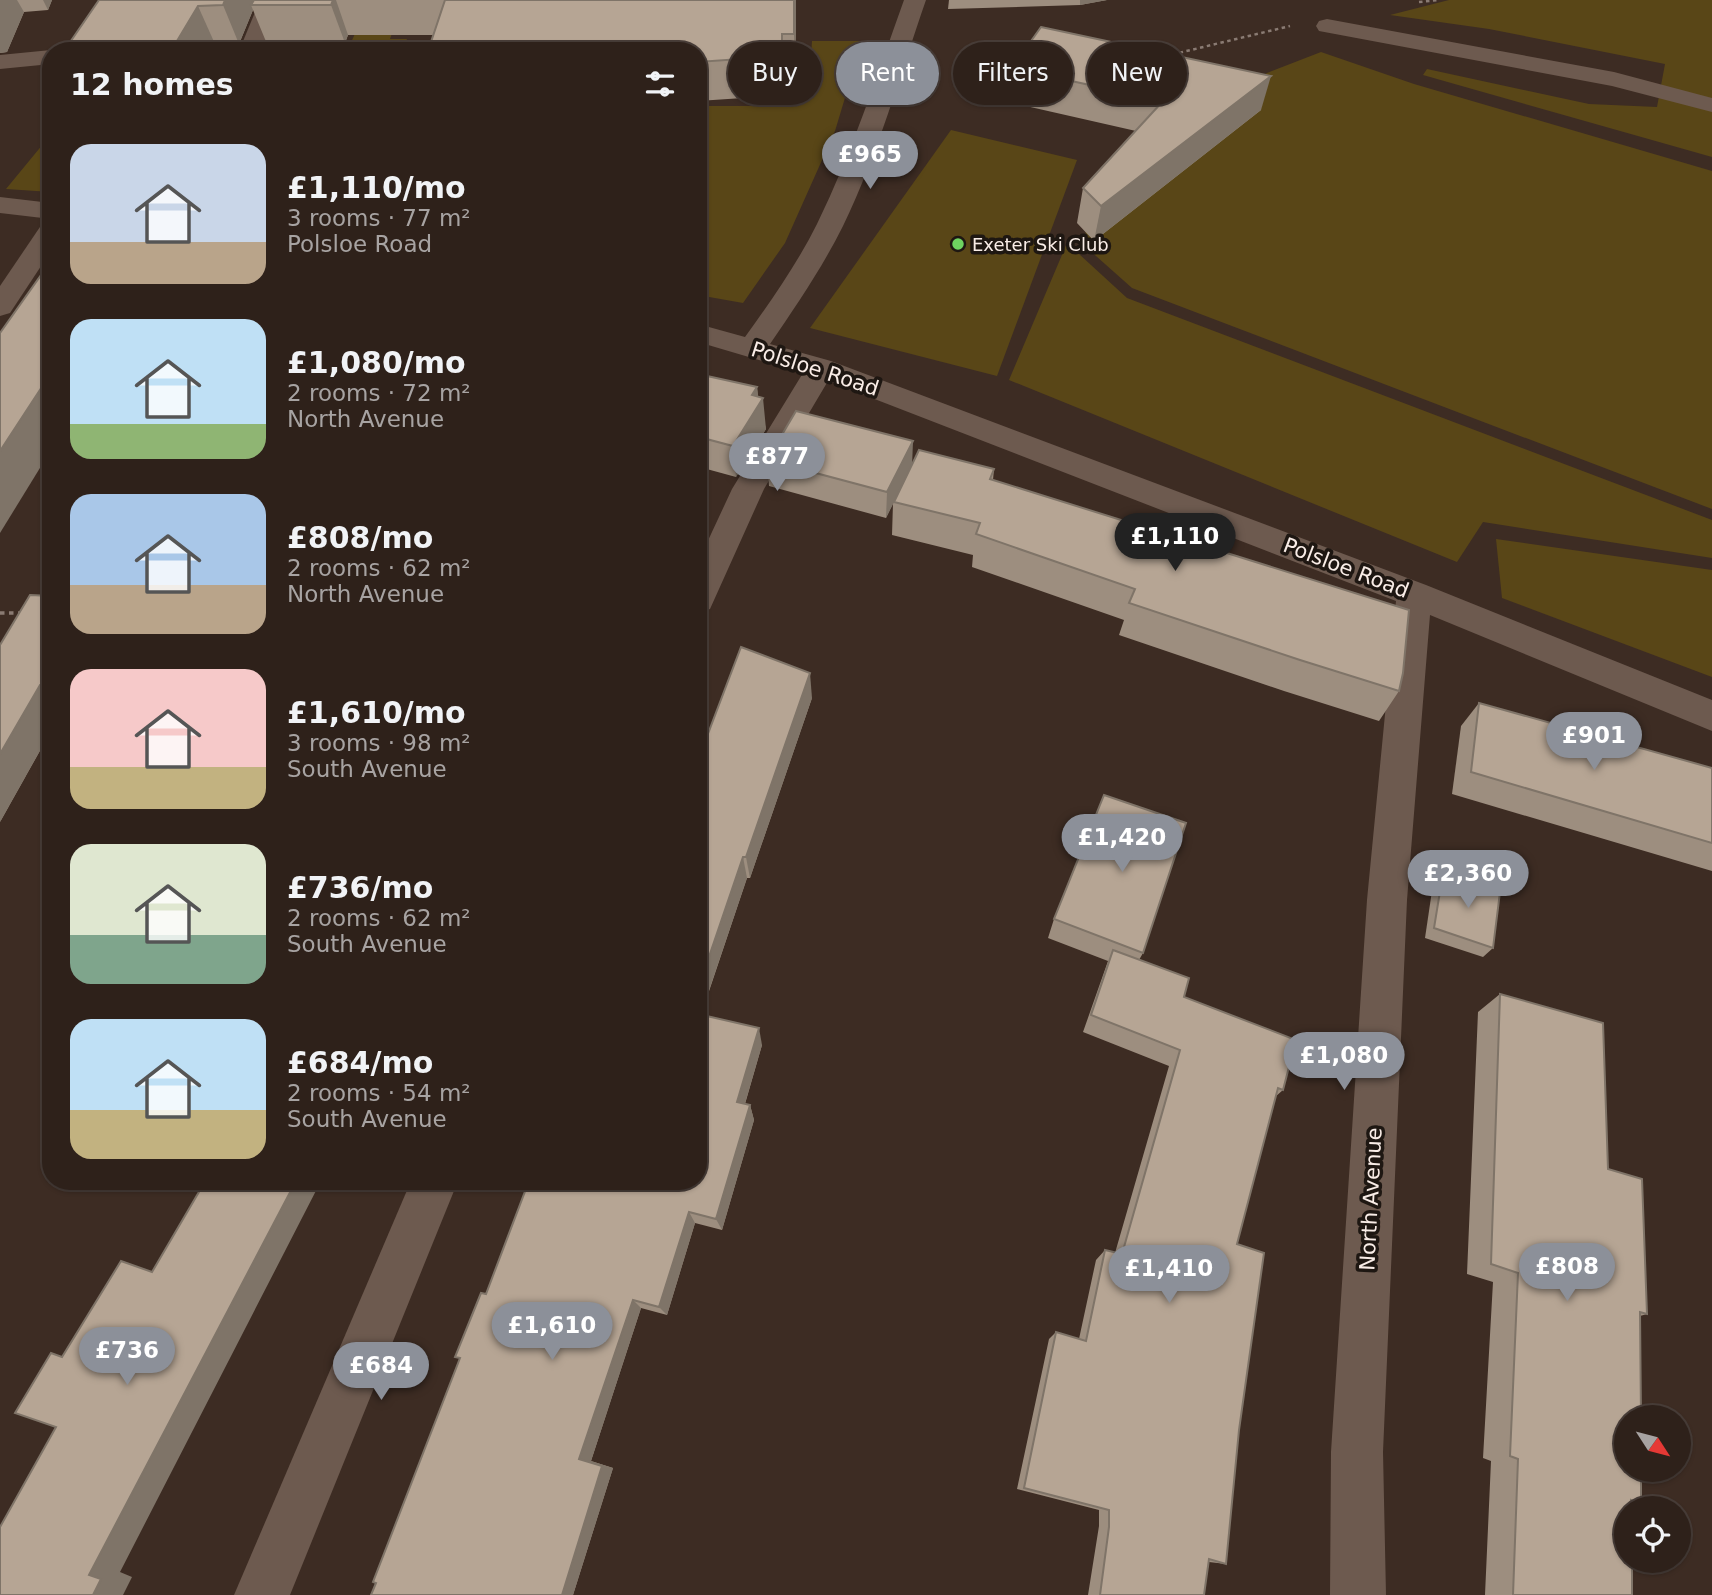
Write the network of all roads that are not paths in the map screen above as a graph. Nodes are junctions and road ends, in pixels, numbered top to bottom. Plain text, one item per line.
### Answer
1 (271, 0) edge
2 (915, 0) edge
3 (1326, 26) road end
4 (254, 42) edge
5 (42, 58) edge
6 (0, 62) edge
7 (1712, 105) edge
8 (0, 205) edge
9 (42, 210) edge
10 (42, 243) edge
11 (0, 307) edge
12 (707, 336) edge
13 (752, 348) junction
14 (821, 368) junction
15 (707, 580) edge
16 (1414, 594) junction
17 (1712, 716) edge
18 (431, 1190) edge
19 (262, 1595) edge
20 (1358, 1595) edge

1 - 4 street
2 - 13 street
3 - 7 street
5 - 6 street
8 - 9 street
10 - 11 street
12 - 13 street, Polsloe Road
13 - 14 street, Polsloe Road
14 - 15 street
14 - 16 street, Polsloe Road
16 - 17 street, Polsloe Road
16 - 20 street, North Avenue
18 - 19 street

